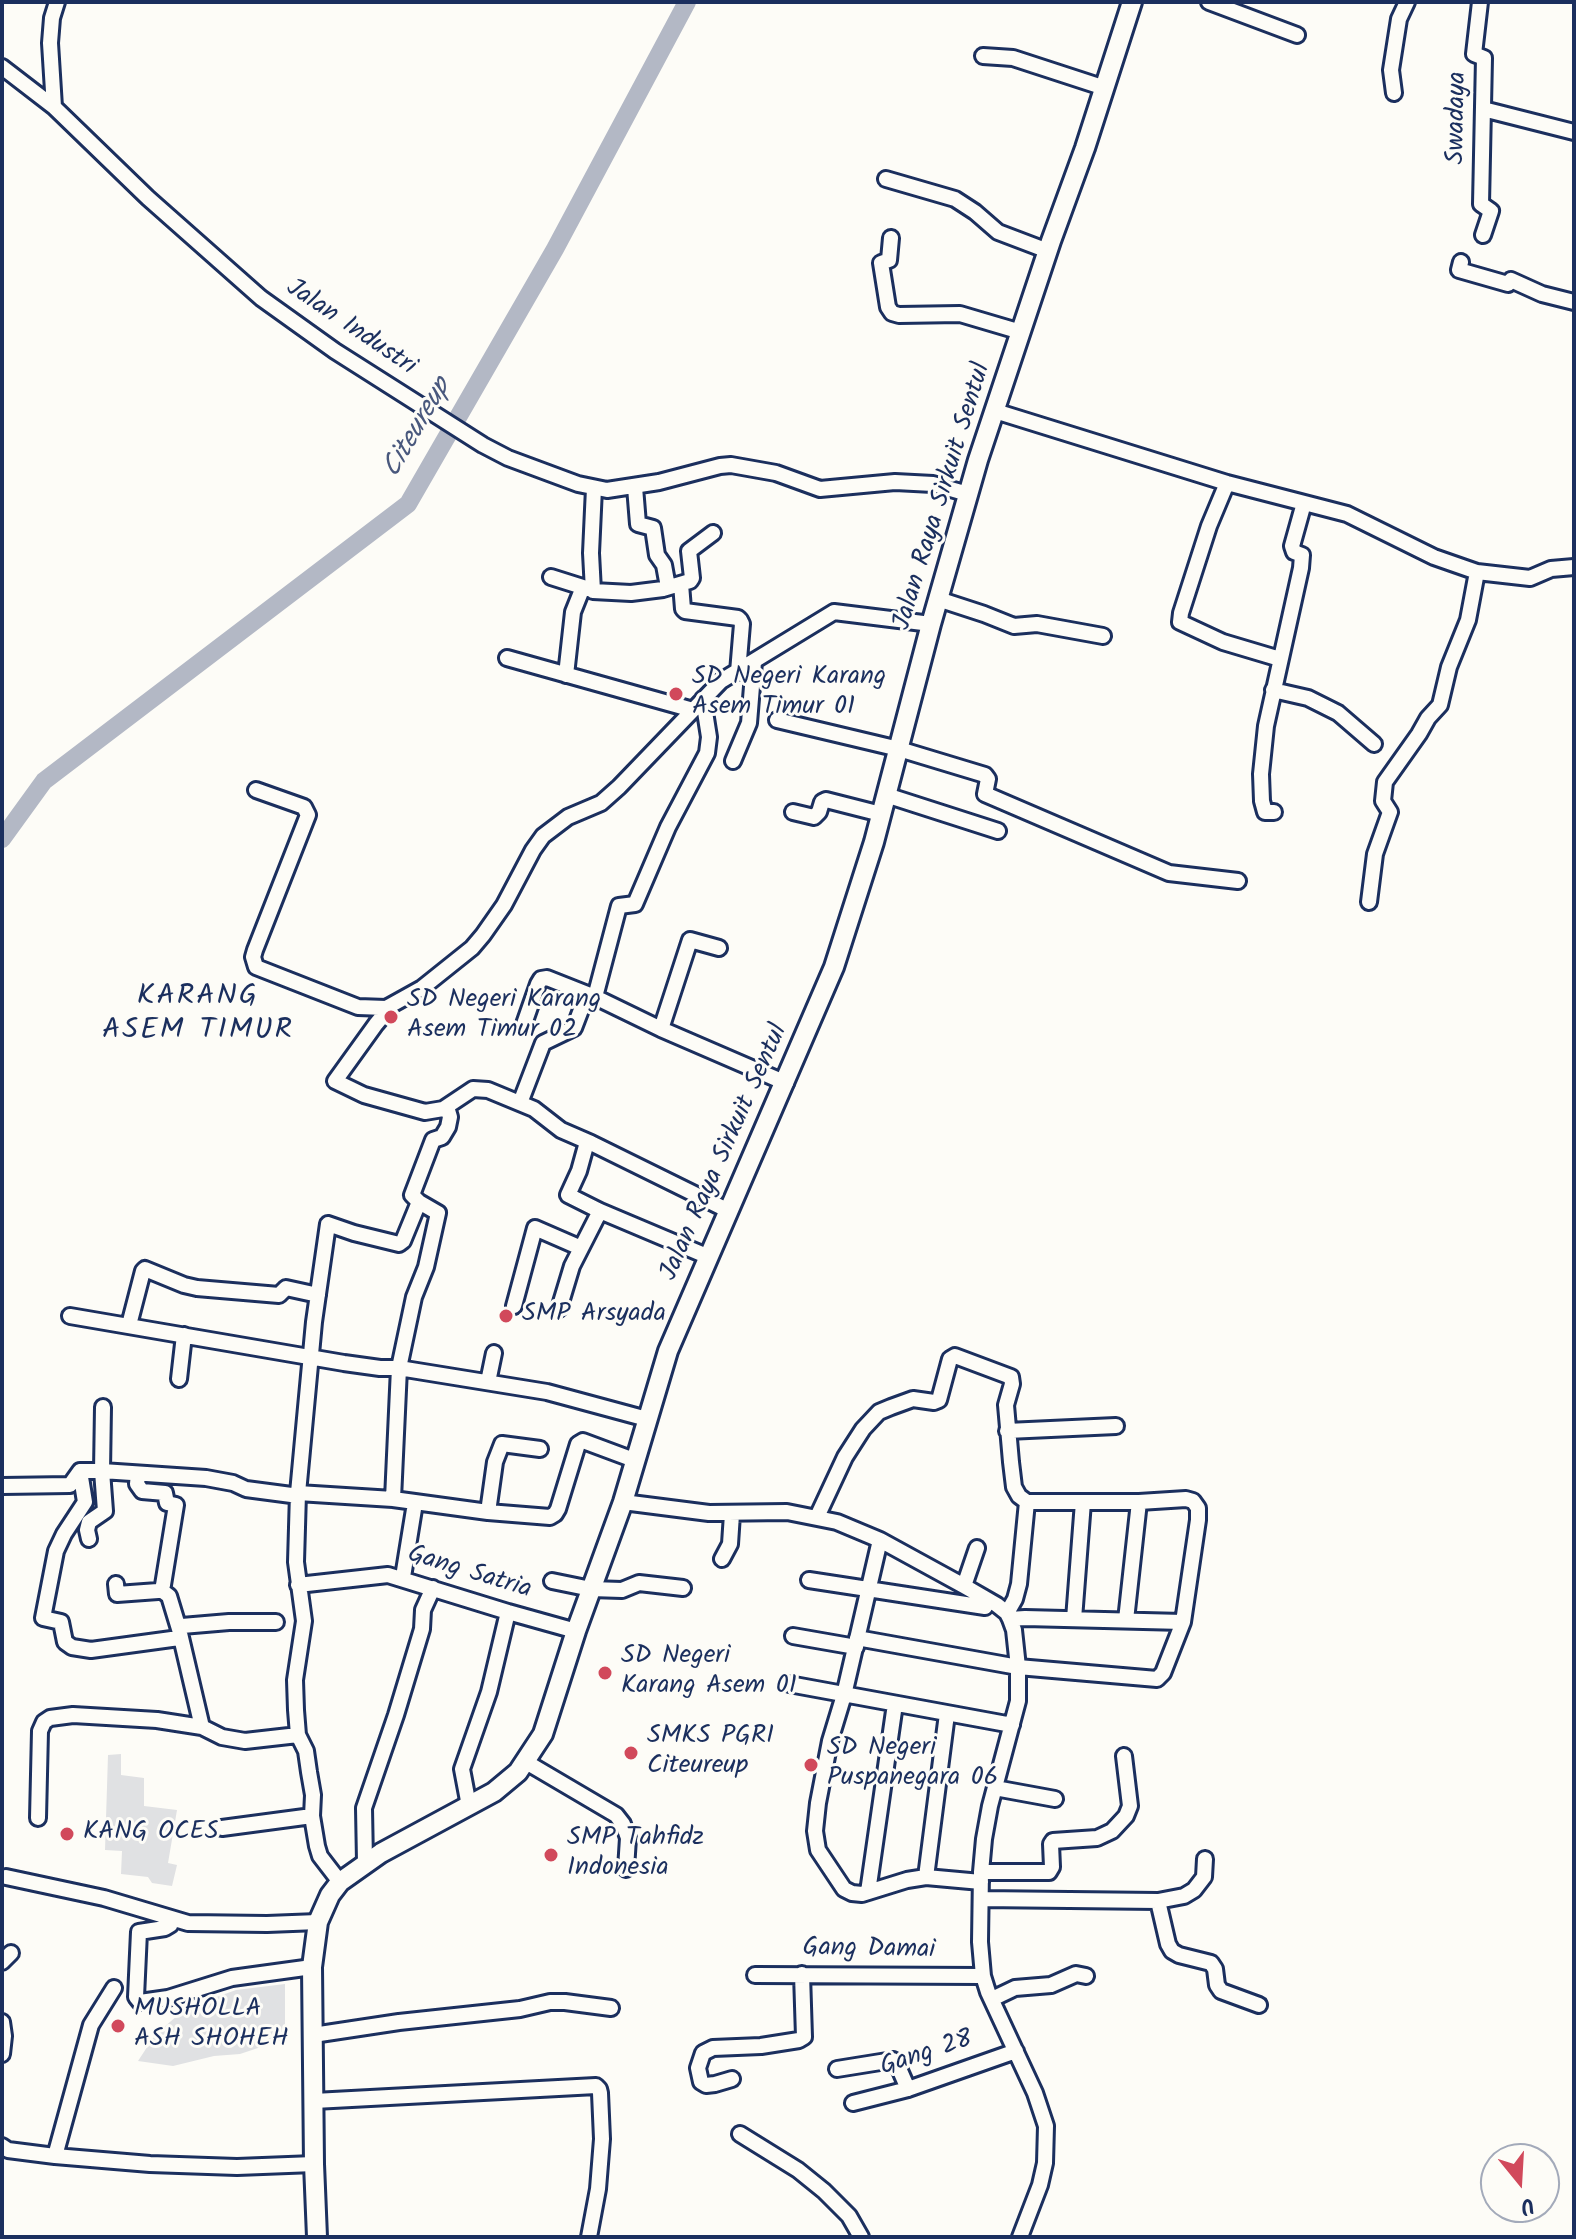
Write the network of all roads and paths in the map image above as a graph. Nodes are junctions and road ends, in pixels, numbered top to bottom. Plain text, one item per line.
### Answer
1 (57, 2) edge
2 (1132, 2) edge
3 (1209, 2) edge
4 (1407, 2) edge
5 (1480, 2) edge
6 (1297, 35) dead end
7 (983, 56) dead end
8 (2, 67) edge
9 (1105, 88) junction
10 (1394, 93) dead end
11 (54, 107) junction
12 (1483, 109) junction
13 (1574, 132) edge
14 (886, 179) dead end
15 (1483, 235) dead end
16 (891, 238) dead end
17 (1048, 251) junction
18 (1461, 262) dead end
19 (1574, 302) edge
20 (1021, 332) junction
21 (995, 411) junction
22 (1227, 483) junction
23 (635, 487) junction
24 (594, 488) junction
25 (968, 494) junction
26 (1304, 503) junction
27 (713, 533) dead end
28 (1574, 567) edge
29 (1477, 572) junction
30 (551, 577) dead end
31 (674, 586) junction
32 (588, 589) junction
33 (938, 599) junction
34 (931, 624) junction
35 (1103, 636) dead end
36 (507, 658) dead end
37 (1280, 659) junction
38 (754, 662) junction
39 (738, 672) junction
40 (566, 675) junction
41 (1273, 690) junction
42 (698, 704) junction
43 (777, 720) dead end
44 (1374, 744) dead end
45 (899, 749) junction
46 (733, 761) dead end
47 (256, 790) dead end
48 (886, 795) junction
49 (793, 812) dead end
50 (1274, 812) dead end
51 (881, 814) junction
52 (998, 831) dead end
53 (1238, 881) dead end
54 (1369, 902) dead end
55 (719, 948) dead end
56 (591, 996) junction
57 (393, 1005) junction
58 (524, 1024) dead end
59 (661, 1029) junction
60 (786, 1083) junction
61 (520, 1103) junction
62 (447, 1107) junction
63 (587, 1142) junction
64 (419, 1202) junction
65 (600, 1211) junction
66 (729, 1211) junction
67 (581, 1248) junction
68 (709, 1257) junction
69 (318, 1295) junction
70 (514, 1306) dead end
71 (559, 1309) dead end
72 (70, 1316) dead end
73 (129, 1325) junction
74 (184, 1335) junction
75 (494, 1353) dead end
76 (311, 1357) junction
77 (399, 1368) junction
78 (179, 1379) dead end
79 (488, 1382) junction
80 (103, 1407) dead end
81 (647, 1419) junction
82 (1116, 1426) dead end
83 (1007, 1431) junction
84 (540, 1449) dead end
85 (634, 1460) junction
86 (80, 1471) junction
87 (102, 1471) junction
88 (138, 1474) junction
89 (2, 1486) edge
90 (298, 1494) junction
91 (393, 1499) junction
92 (623, 1502) junction
93 (1027, 1502) junction
94 (1083, 1502) junction
95 (1139, 1502) junction
96 (415, 1503) junction
97 (488, 1512) junction
98 (732, 1514) junction
99 (817, 1517) junction
100 (89, 1539) dead end
101 (880, 1540) junction
102 (977, 1548) dead end
103 (722, 1559) dead end
104 (403, 1577) junction
105 (809, 1580) dead end
106 (552, 1581) dead end
107 (116, 1584) dead end
108 (298, 1585) junction
109 (964, 1586) junction
110 (433, 1588) junction
111 (683, 1588) dead end
112 (591, 1589) junction
113 (161, 1590) junction
114 (869, 1590) junction
115 (985, 1607) dead end
116 (508, 1612) junction
117 (1008, 1616) junction
118 (1074, 1619) junction
119 (1126, 1620) junction
120 (276, 1622) dead end
121 (1183, 1622) junction
122 (576, 1631) junction
123 (179, 1633) junction
124 (793, 1636) dead end
125 (856, 1642) junction
126 (1018, 1667) junction
127 (789, 1684) dead end
128 (844, 1695) junction
129 (895, 1704) junction
130 (947, 1714) junction
131 (1012, 1725) junction
132 (202, 1727) junction
133 (298, 1735) junction
134 (1124, 1756) dead end
135 (526, 1762) junction
136 (995, 1788) junction
137 (1055, 1799) dead end
138 (469, 1806) junction
139 (312, 1816) junction
140 (38, 1818) dead end
141 (222, 1828) dead end
142 (1205, 1859) dead end
143 (365, 1862) junction
144 (626, 1869) dead end
145 (6, 1877) dead end
146 (926, 1877) junction
147 (981, 1877) junction
148 (340, 1882) junction
149 (868, 1892) junction
150 (981, 1899) junction
151 (1158, 1901) junction
152 (168, 1918) junction
153 (318, 1922) junction
154 (312, 1967) junction
155 (802, 1974) junction
156 (755, 1975) dead end
157 (983, 1976) junction
158 (1086, 1976) dead end
159 (114, 1988) dead end
160 (992, 1999) junction
161 (1259, 2005) dead end
162 (611, 2008) dead end
163 (2, 2022) edge
164 (313, 2035) junction
165 (1016, 2051) junction
166 (2, 2054) edge
167 (837, 2069) dead end
168 (732, 2079) dead end
169 (908, 2089) junction
170 (314, 2101) junction
171 (853, 2103) dead end
172 (740, 2134) dead end
173 (2, 2146) edge
174 (55, 2156) junction
175 (314, 2164) junction
176 (317, 2237) edge
177 (589, 2237) edge
178 (861, 2237) edge
179 (1020, 2237) edge

1 - 11 street
2 - 9 main road, Jalan Raya Sirkuit Sentul
3 - 6 street
4 - 10 street
5 - 12 street, Swadaya
7 - 9 street
8 - 11 street, Jalan Industri
9 - 17 main road, Jalan Raya Sirkuit Sentul
11 - 24 street, Jalan Industri
12 - 13 street
12 - 15 street, Swadaya
14 - 17 street
16 - 20 street
17 - 20 main road, Jalan Raya Sirkuit Sentul
18 - 19 street
20 - 21 main road, Jalan Raya Sirkuit Sentul
21 - 22 street
21 - 25 main road, Jalan Raya Sirkuit Sentul
22 - 26 street
22 - 37 street
23 - 24 street, Jalan Industri
23 - 25 street, Jalan Industri
23 - 31 street
24 - 32 street
25 - 33 main road, Jalan Raya Sirkuit Sentul
26 - 29 street
26 - 37 street
27 - 31 street
28 - 29 street
29 - 54 street
30 - 32 street
31 - 32 street
31 - 39 street
32 - 40 street
33 - 34 main road, Jalan Raya Sirkuit Sentul
33 - 35 street
34 - 38 street
34 - 45 main road, Jalan Raya Sirkuit Sentul
36 - 40 street
37 - 41 street
38 - 39 street
38 - 46 street
39 - 42 street
40 - 42 street
41 - 44 street
41 - 50 street
42 - 56 street
42 - 57 street
43 - 45 street
45 - 48 main road, Jalan Raya Sirkuit Sentul
45 - 53 street
47 - 57 street
48 - 51 main road, Jalan Raya Sirkuit Sentul
48 - 52 street
49 - 51 street
51 - 60 main road, Jalan Raya Sirkuit Sentul
55 - 59 street
56 - 58 street
56 - 59 street
56 - 61 street
57 - 62 street
59 - 60 street
60 - 66 main road, Jalan Raya Sirkuit Sentul
61 - 62 street
61 - 63 street
62 - 64 street
63 - 65 street
63 - 66 street
64 - 69 street
64 - 77 street
65 - 67 street
65 - 68 street
66 - 68 main road, Jalan Raya Sirkuit Sentul
67 - 70 street
67 - 71 street
68 - 81 main road, Jalan Raya Sirkuit Sentul
69 - 73 street
69 - 76 street
72 - 73 street
73 - 74 street
74 - 76 street
74 - 78 street
75 - 79 street
76 - 77 street
76 - 90 street
77 - 79 street
77 - 91 street
79 - 81 street
80 - 87 street
81 - 85 main road, Jalan Raya Sirkuit Sentul
82 - 83 street
83 - 93 street
83 - 99 street
84 - 97 street
85 - 92 main road, Jalan Raya Sirkuit Sentul
85 - 97 street
86 - 87 street
86 - 89 street
86 - 123 street
87 - 88 street
87 - 100 street
88 - 90 street
88 - 113 street
90 - 91 street
90 - 108 street
91 - 96 street
92 - 98 street
92 - 112 main road, Jalan Raya Sirkuit Sentul
93 - 94 street
93 - 117 street
94 - 95 street
94 - 118 street
95 - 119 street
95 - 121 street
96 - 97 street
96 - 104 street
98 - 99 street
98 - 103 street
99 - 101 street
101 - 109 street
101 - 114 street
102 - 109 street
104 - 108 street, Gang Satria
104 - 110 street, Gang Satria
105 - 114 street
106 - 112 street
107 - 113 street
108 - 133 street
109 - 117 street
110 - 116 street, Gang Satria
110 - 143 street
111 - 112 street
112 - 122 main road, Jalan Raya Sirkuit Sentul
113 - 123 street
114 - 115 street
114 - 125 street
116 - 122 street, Gang Satria
116 - 138 street
117 - 118 street
117 - 126 street
118 - 119 street
119 - 121 street
120 - 123 street
121 - 126 street
122 - 135 main road, Jalan Raya Sirkuit Sentul
123 - 132 street
124 - 125 street
125 - 126 street
125 - 128 street
126 - 131 street
127 - 128 street
128 - 129 street
128 - 149 street
129 - 130 street
129 - 149 street
130 - 131 street
130 - 146 street
131 - 136 street
132 - 133 street
132 - 140 street
133 - 139 street
134 - 147 street
135 - 138 main road, Jalan Raya Sirkuit Sentul
135 - 144 street
136 - 137 street
136 - 147 street
138 - 143 main road, Jalan Raya Sirkuit Sentul
139 - 141 street
139 - 148 street
142 - 151 street
143 - 148 main road, Jalan Raya Sirkuit Sentul
145 - 152 street
146 - 147 street
146 - 149 street
147 - 150 street
148 - 153 main road, Jalan Raya Sirkuit Sentul
150 - 151 street
150 - 157 street
151 - 161 street
152 - 153 street
152 - 154 street
153 - 154 main road, Jalan Raya Sirkuit Sentul
154 - 164 main road, Jalan Raya Sirkuit Sentul
155 - 156 street, Gang Damai
155 - 157 street, Gang Damai
155 - 168 street
157 - 160 street
158 - 160 street
159 - 174 street
160 - 165 street
162 - 164 street
163 - 166 street
164 - 170 main road, Jalan Raya Sirkuit Sentul
165 - 169 street, Gang 28
165 - 179 street
167 - 169 street
169 - 171 street, Gang 28
170 - 175 main road, Jalan Raya Sirkuit Sentul
170 - 177 street
172 - 178 street
173 - 174 street
174 - 175 street
175 - 176 main road, Jalan Raya Sirkuit Sentul

